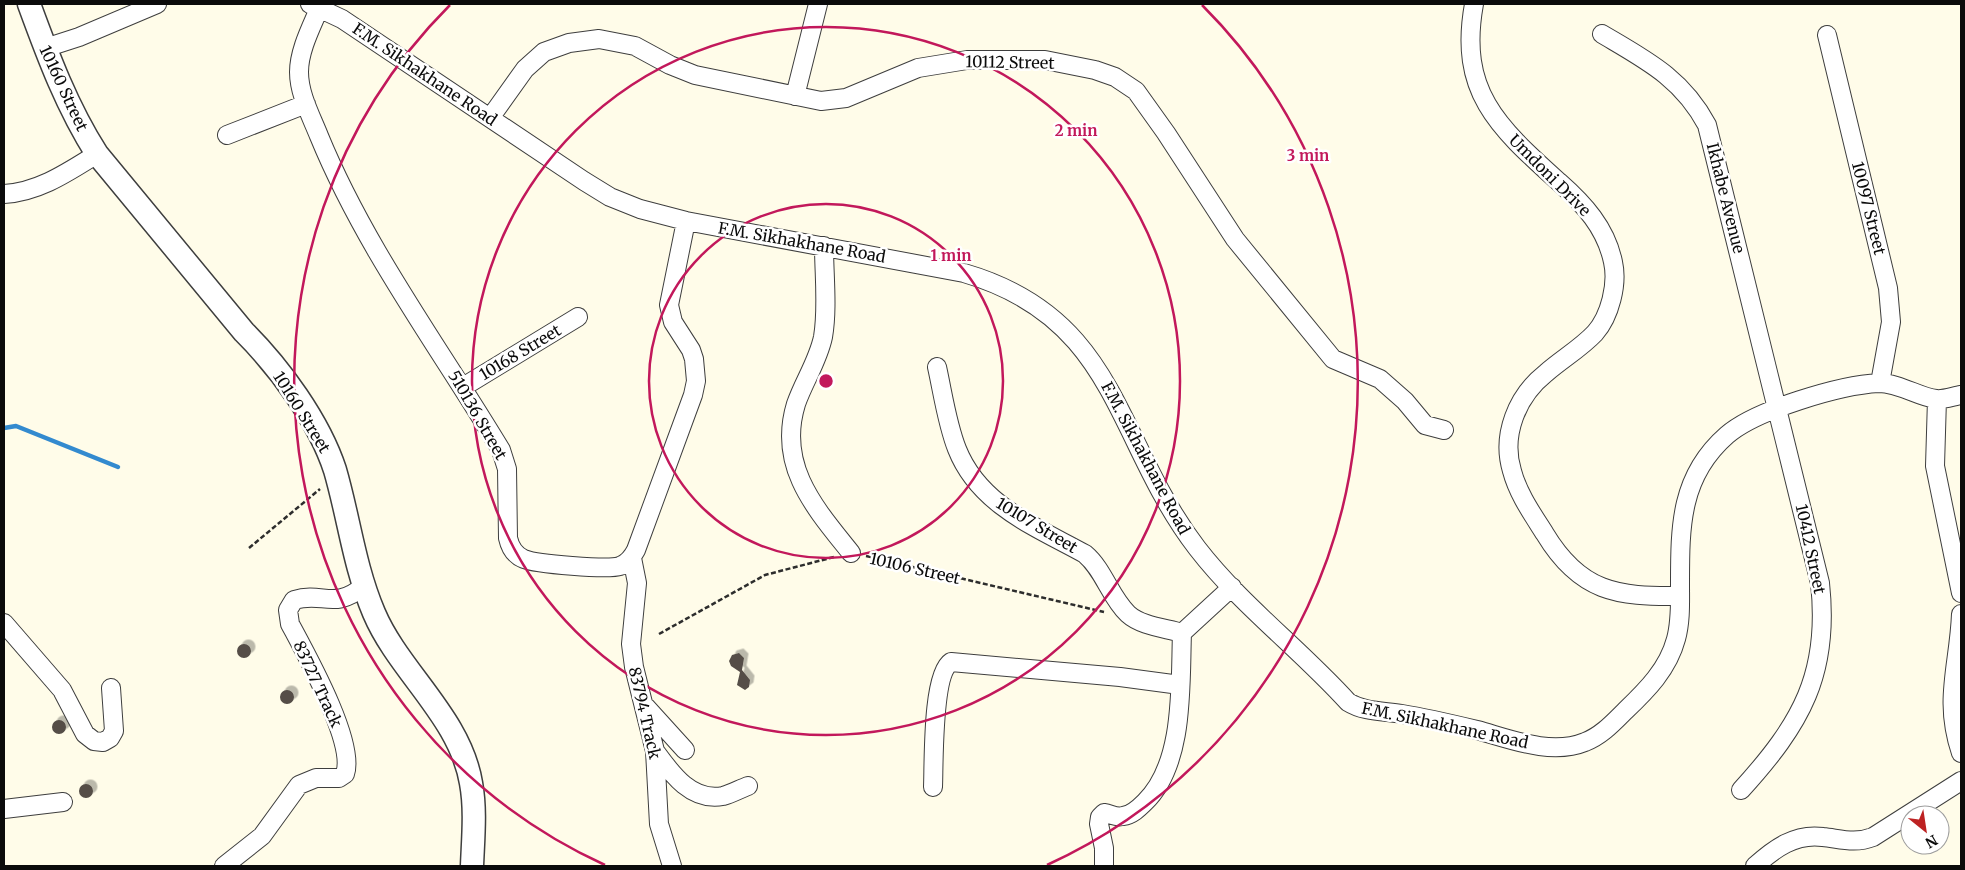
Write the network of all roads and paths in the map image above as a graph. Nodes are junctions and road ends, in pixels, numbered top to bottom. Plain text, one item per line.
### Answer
1 (28, 4) edge
2 (157, 4) edge
3 (818, 4) edge
4 (1474, 4) edge
5 (317, 5) edge
6 (1602, 34) dead end
7 (1827, 35) dead end
8 (45, 48) junction
9 (795, 96) junction
10 (306, 104) junction
11 (490, 118) junction
12 (227, 134) dead end
13 (97, 154) junction
14 (4, 194) edge
15 (686, 221) junction
16 (824, 246) junction
17 (578, 318) dead end
18 (937, 367) dead end
19 (1880, 383) junction
20 (463, 387) junction
21 (1961, 395) edge
22 (1936, 399) junction
23 (1778, 408) junction
24 (1444, 430) dead end
25 (331, 460) junction
26 (250, 548) dead end
27 (851, 553) junction
28 (632, 558) junction
29 (364, 586) junction
30 (1232, 587) junction
31 (1961, 593) edge
32 (1680, 596) junction
33 (1107, 612) dead end
34 (1961, 614) edge
35 (4, 623) edge
36 (1182, 633) junction
37 (659, 634) dead end
38 (1180, 685) junction
39 (111, 688) dead end
40 (642, 703) junction
41 (685, 750) dead end
42 (655, 751) junction
43 (1961, 753) edge
44 (1961, 781) edge
45 (748, 786) dead end
46 (933, 787) dead end
47 (1741, 790) dead end
48 (62, 802) dead end
49 (4, 809) edge
50 (224, 866) edge
51 (472, 866) edge
52 (672, 866) edge
53 (1104, 866) edge
54 (1754, 866) edge

1 - 8 street, 10160 Street
2 - 8 street
3 - 9 street
4 - 32 street, Umdoni Drive
5 - 10 street, 510136 Street
5 - 11 street, F.M. Sikhakhane Road
6 - 23 street, Ikhabe Avenue
7 - 19 street, 10097 Street
8 - 13 street, 10160 Street
9 - 11 street, 10112 Street
9 - 24 street, 10112 Street
10 - 12 street
10 - 20 street, 510136 Street
11 - 15 street, F.M. Sikhakhane Road
13 - 14 street
13 - 25 street, 10160 Street
15 - 16 street, F.M. Sikhakhane Road
15 - 28 street
16 - 27 street
16 - 30 street, F.M. Sikhakhane Road
17 - 20 street, 10168 Street
18 - 36 street, 10107 Street
19 - 22 street, F.M. Sikhakhane Road
19 - 23 street, F.M. Sikhakhane Road
20 - 28 street, 510136 Street
21 - 22 street, F.M. Sikhakhane Road
22 - 31 street
23 - 32 street, F.M. Sikhakhane Road
23 - 47 street, 10412 Street
25 - 26 path
25 - 29 street, 10160 Street
27 - 33 path, 10106 Street
27 - 37 path, 10106 Street
28 - 40 street, 83794 Track
29 - 50 street, 83727 Track
29 - 51 street, 10160 Street
30 - 32 street, F.M. Sikhakhane Road
30 - 36 street
34 - 43 street
35 - 39 street
36 - 38 street
38 - 46 street
38 - 53 street
40 - 41 street
40 - 42 street, 83794 Track
42 - 45 street
42 - 52 street, 83794 Track
44 - 54 street
48 - 49 street

